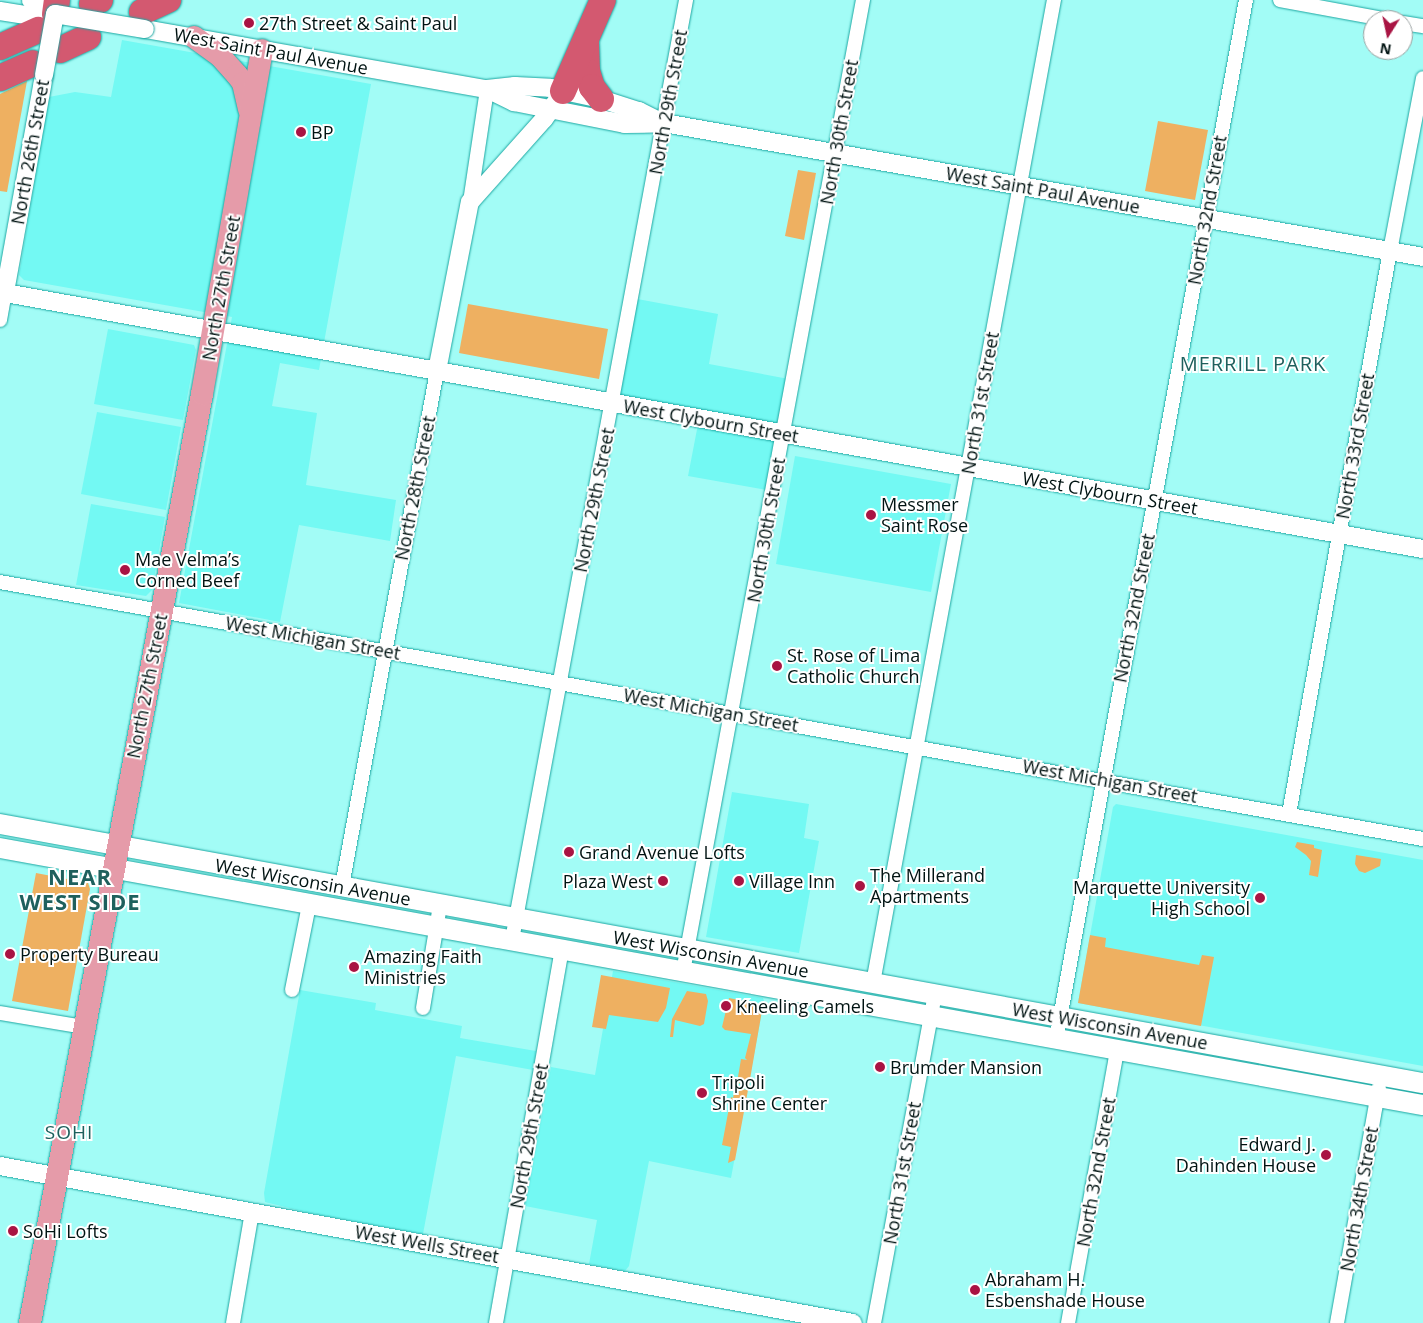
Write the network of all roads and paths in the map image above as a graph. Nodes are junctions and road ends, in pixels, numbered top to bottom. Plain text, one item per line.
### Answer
1 (168, 0) edge
2 (602, 0) edge
3 (686, 0) edge
4 (863, 0) edge
5 (1054, 0) edge
6 (1246, 0) edge
7 (1280, 0) edge
8 (41, 10) edge
9 (0, 11) edge
10 (1363, 15) edge
11 (143, 20) junction
12 (88, 37) dead end
13 (194, 38) junction
14 (586, 41) junction
15 (0, 47) edge
16 (60, 50) dead end
17 (262, 50) junction
18 (38, 69) junction
19 (0, 78) edge
20 (1423, 78) edge
21 (487, 89) junction
22 (601, 99) junction
23 (557, 100) junction
24 (250, 115) junction
25 (664, 123) junction
26 (835, 153) junction
27 (1019, 186) junction
28 (470, 202) junction
29 (1205, 219) junction
30 (1390, 251) junction
31 (1423, 257) edge
32 (2, 292) edge
33 (0, 320) edge
34 (214, 331) junction
35 (437, 371) junction
36 (612, 402) junction
37 (784, 434) junction
38 (968, 467) junction
39 (1153, 501) junction
40 (1339, 534) junction
41 (1423, 550) edge
42 (0, 582) edge
43 (162, 611) junction
44 (384, 652) junction
45 (559, 683) junction
46 (731, 714) junction
47 (918, 746) junction
48 (1102, 780) junction
49 (1289, 814) junction
50 (0, 824) edge
51 (1423, 838) edge
52 (117, 846) junction
53 (0, 848) edge
54 (113, 870) junction
55 (342, 886) junction
56 (287, 901) junction
57 (309, 905) junction
58 (440, 905) junction
59 (516, 919) junction
60 (436, 926) junction
61 (512, 940) junction
62 (562, 950) junction
63 (687, 950) junction
64 (683, 972) junction
65 (873, 983) junction
66 (292, 990) dead end
67 (935, 994) junction
68 (423, 1008) dead end
69 (0, 1013) edge
70 (1060, 1017) junction
71 (931, 1018) junction
72 (84, 1027) junction
73 (1056, 1040) junction
74 (1117, 1051) junction
75 (1382, 1075) junction
76 (1423, 1083) edge
77 (1378, 1097) junction
78 (1423, 1106) edge
79 (0, 1166) edge
80 (56, 1176) junction
81 (252, 1212) junction
82 (507, 1259) junction
83 (30, 1323) edge
84 (233, 1323) edge
85 (496, 1323) edge
86 (854, 1323) edge
87 (874, 1323) edge
88 (1068, 1323) edge
89 (1337, 1323) edge

1 - 11 highway
2 - 14 highway
3 - 25 street, North 29th Street
4 - 26 street, North 30th Street
5 - 27 street, North 31st Street
6 - 29 street, North 32nd Street
7 - 10 street
8 - 9 street, West Saint Paul Avenue
8 - 11 street, West Saint Paul Avenue, bridge
8 - 15 highway
8 - 18 street, North 26th Street, bridge
11 - 13 street, West Saint Paul Avenue
12 - 16 highway
13 - 17 street, West Saint Paul Avenue
13 - 24 main road
14 - 22 highway
14 - 23 highway
17 - 21 street, West Saint Paul Avenue
17 - 24 main road, North 27th Street
18 - 19 highway
18 - 32 street, North 26th Street
20 - 30 street, North 33rd Street
21 - 23 street, West Saint Paul Avenue
21 - 28 street, North 28th Street
22 - 23 street, West Saint Paul Avenue
22 - 25 street, West Saint Paul Avenue
23 - 25 street, West Saint Paul Avenue
23 - 28 street
24 - 34 main road, North 27th Street
25 - 26 street, West Saint Paul Avenue
25 - 36 street, North 29th Street
26 - 27 street, West Saint Paul Avenue
26 - 37 street, North 30th Street
27 - 29 street, West Saint Paul Avenue
27 - 38 street, North 31st Street
28 - 35 street, North 28th Street
29 - 30 street, West Saint Paul Avenue
29 - 39 street, North 32nd Street
30 - 31 street, West Saint Paul Avenue
30 - 40 street, North 33rd Street
32 - 33 street, North 26th Street
32 - 34 street, West Clybourn Street
34 - 35 street, West Clybourn Street
34 - 43 main road, North 27th Street
35 - 36 street, West Clybourn Street
35 - 44 street, North 28th Street
36 - 37 street, West Clybourn Street
36 - 45 street, North 29th Street
37 - 38 street, West Clybourn Street
37 - 46 street, North 30th Street
38 - 39 street, West Clybourn Street
38 - 47 street, North 31st Street
39 - 40 street, West Clybourn Street
39 - 48 street, North 32nd Street
40 - 41 street, West Clybourn Street
40 - 49 street, North 33rd Street
42 - 43 street, West Michigan Street
43 - 44 street, West Michigan Street
43 - 52 main road, North 27th Street
44 - 45 street, West Michigan Street
44 - 55 street, North 28th Street
45 - 46 street, West Michigan Street
45 - 59 street, North 29th Street
46 - 47 street, West Michigan Street
46 - 63 street, North 30th Street
47 - 48 street, West Michigan Street
47 - 65 street, North 31st Street
48 - 49 street, West Michigan Street
48 - 70 street, North 32nd Street
49 - 51 street, West Michigan Street
50 - 52 main road, West Wisconsin Avenue
52 - 54 main road, North 27th Street
52 - 55 main road, West Wisconsin Avenue
53 - 54 main road, West Wisconsin Avenue
54 - 56 main road, West Wisconsin Avenue
54 - 72 main road, North 27th Street
55 - 56 main road
55 - 58 main road, West Wisconsin Avenue
56 - 57 main road, West Wisconsin Avenue
57 - 60 main road, West Wisconsin Avenue
57 - 66 street
58 - 59 main road, West Wisconsin Avenue
58 - 60 street
59 - 61 street, North 29th Street
59 - 63 main road, West Wisconsin Avenue
60 - 61 main road, West Wisconsin Avenue
60 - 68 street
61 - 62 main road, West Wisconsin Avenue
62 - 64 main road, West Wisconsin Avenue
62 - 82 street, North 29th Street
63 - 64 street, North 30th Street
63 - 65 main road, West Wisconsin Avenue
64 - 71 main road, West Wisconsin Avenue
65 - 67 main road, West Wisconsin Avenue
67 - 70 main road, West Wisconsin Avenue
67 - 71 street, North 31st Street
69 - 72 street
70 - 73 street, North 32nd Street
70 - 75 main road, West Wisconsin Avenue
71 - 73 main road, West Wisconsin Avenue
71 - 87 street, North 31st Street
72 - 80 main road, North 27th Street
73 - 74 main road, West Wisconsin Avenue
74 - 77 main road, West Wisconsin Avenue
74 - 88 street, North 32nd Street
75 - 76 main road, West Wisconsin Avenue
75 - 77 street, North 34th Street
77 - 78 main road, West Wisconsin Avenue
77 - 89 street, North 34th Street
79 - 80 street, West Wells Street
80 - 81 street, West Wells Street
80 - 83 main road, North 27th Street
81 - 82 street, West Wells Street
81 - 84 street
82 - 85 street, North 29th Street
82 - 86 street, West Wells Street

